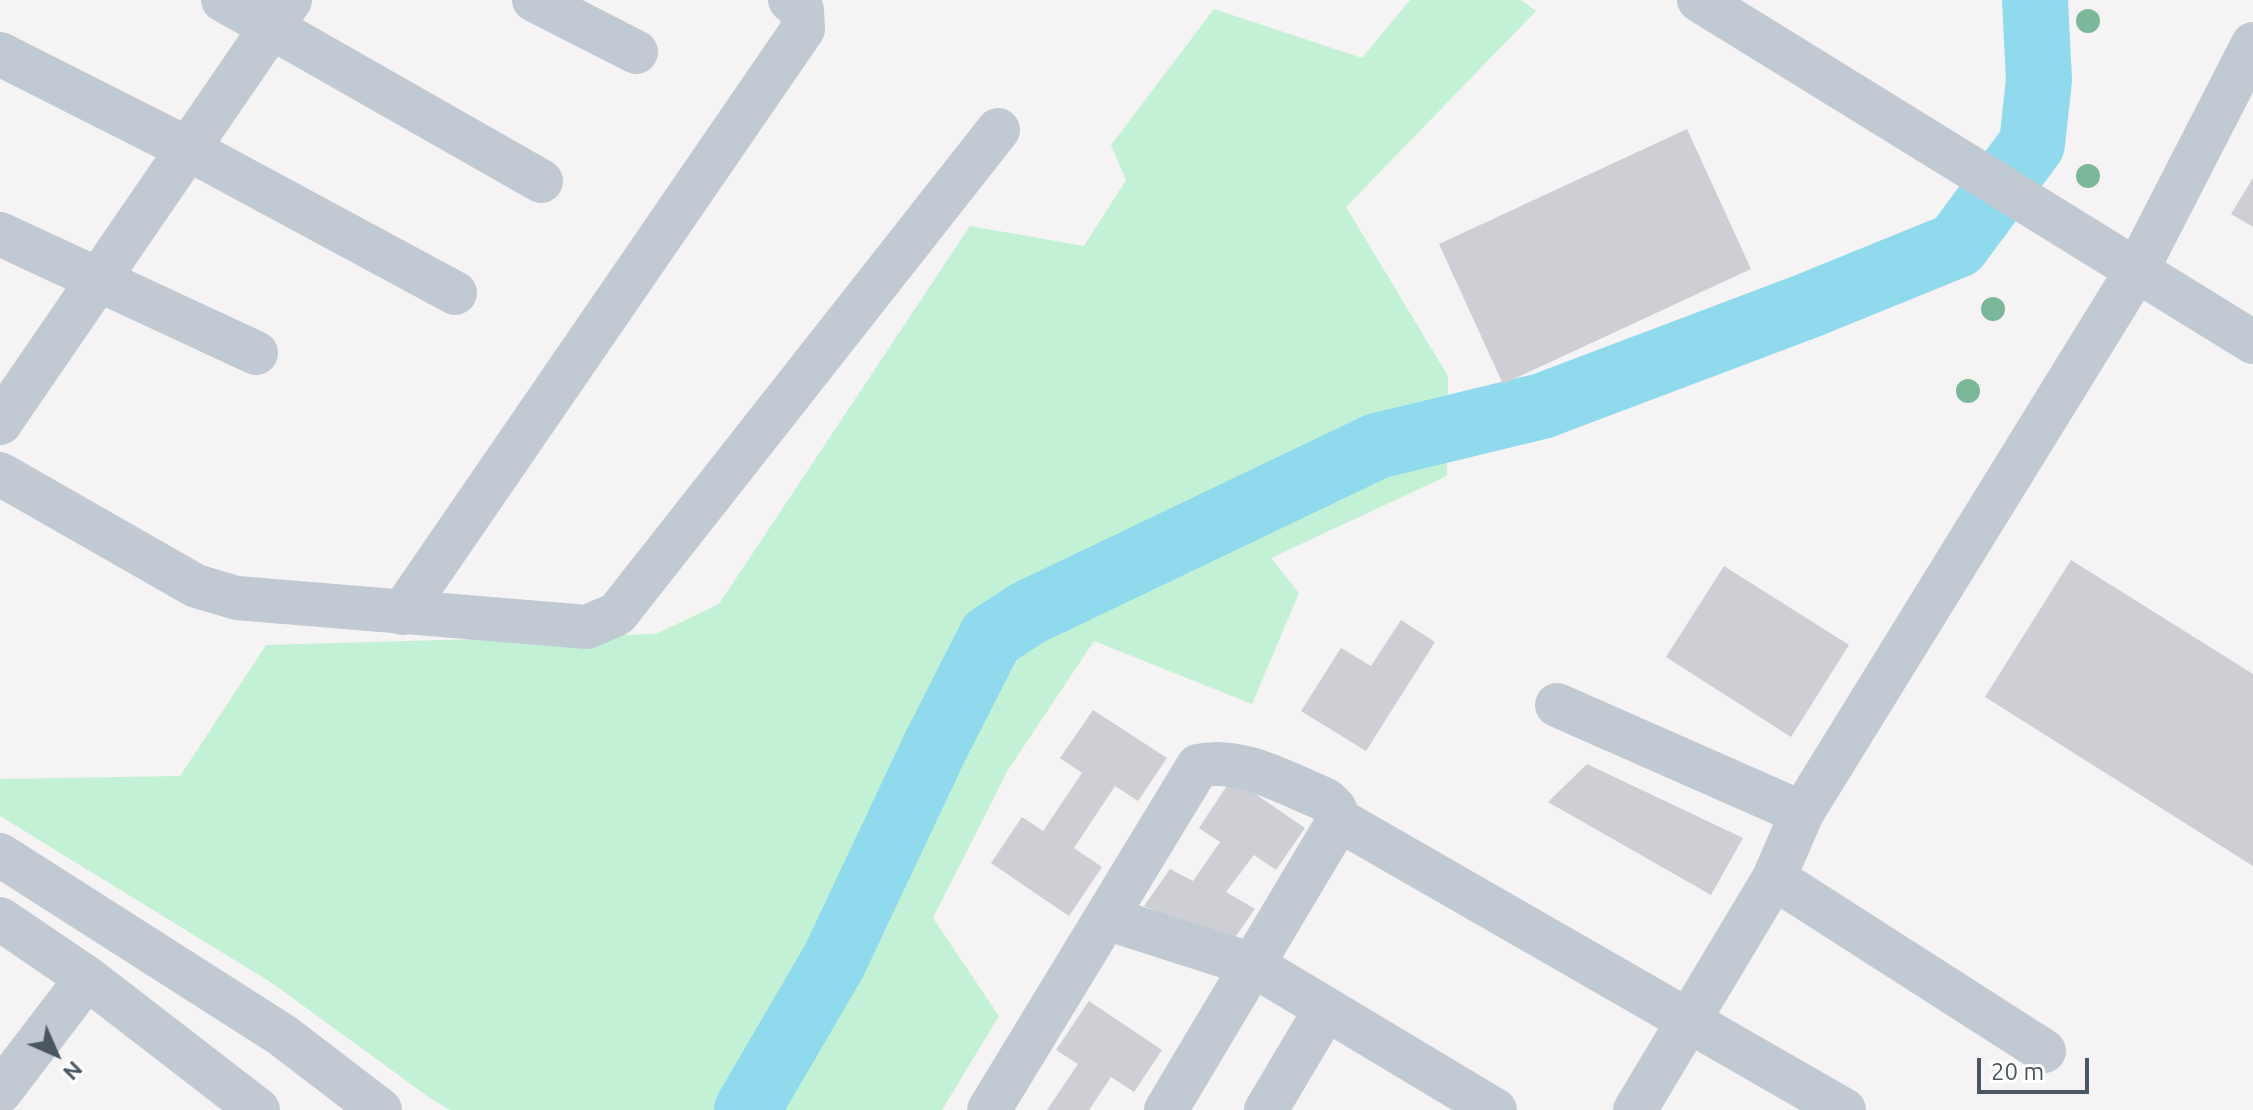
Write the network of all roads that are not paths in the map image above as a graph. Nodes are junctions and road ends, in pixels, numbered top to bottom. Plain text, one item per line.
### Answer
1 (223, 0) edge
2 (534, 0) edge
3 (790, 0) edge
4 (1723, 7) edge
5 (281, 13) edge
6 (2253, 44) edge
7 (636, 52) dead end
8 (0, 54) edge
9 (998, 130) dead end
10 (188, 149) junction
11 (541, 181) dead end
12 (0, 234) edge
13 (2137, 270) junction
14 (98, 280) junction
15 (455, 293) dead end
16 (2253, 342) edge
17 (256, 353) dead end
18 (15, 372) edge
19 (0, 423) edge
20 (0, 474) edge
21 (402, 613) junction
22 (1557, 705) dead end
23 (1802, 813) junction
24 (1339, 820) junction
25 (0, 855) edge
26 (1774, 878) junction
27 (1106, 918) junction
28 (0, 919) edge
29 (1253, 965) junction
30 (87, 978) junction
31 (1326, 1009) junction
32 (1689, 1020) junction
33 (2044, 1051) dead end
34 (0, 1092) edge
35 (258, 1110) edge
36 (380, 1110) edge
37 (989, 1110) edge
38 (1166, 1110) edge
39 (1266, 1110) edge
40 (1495, 1110) edge
41 (1635, 1110) edge
42 (1844, 1110) edge

1 - 5 street
2 - 7 street
3 - 21 street
4 - 13 street
5 - 10 street
5 - 11 street
6 - 13 street
8 - 10 street
9 - 21 street
10 - 14 street
10 - 15 street
12 - 14 street
13 - 16 street
13 - 23 street
14 - 17 street
14 - 18 street
18 - 19 street
20 - 21 street
22 - 23 street
23 - 26 street
24 - 27 street
24 - 29 street
24 - 32 street
25 - 36 street
26 - 32 street
26 - 33 street
27 - 29 street
27 - 37 street
28 - 30 street
29 - 31 street
29 - 38 street
30 - 34 street
30 - 35 street
31 - 39 street
31 - 40 street
32 - 41 street
32 - 42 street

